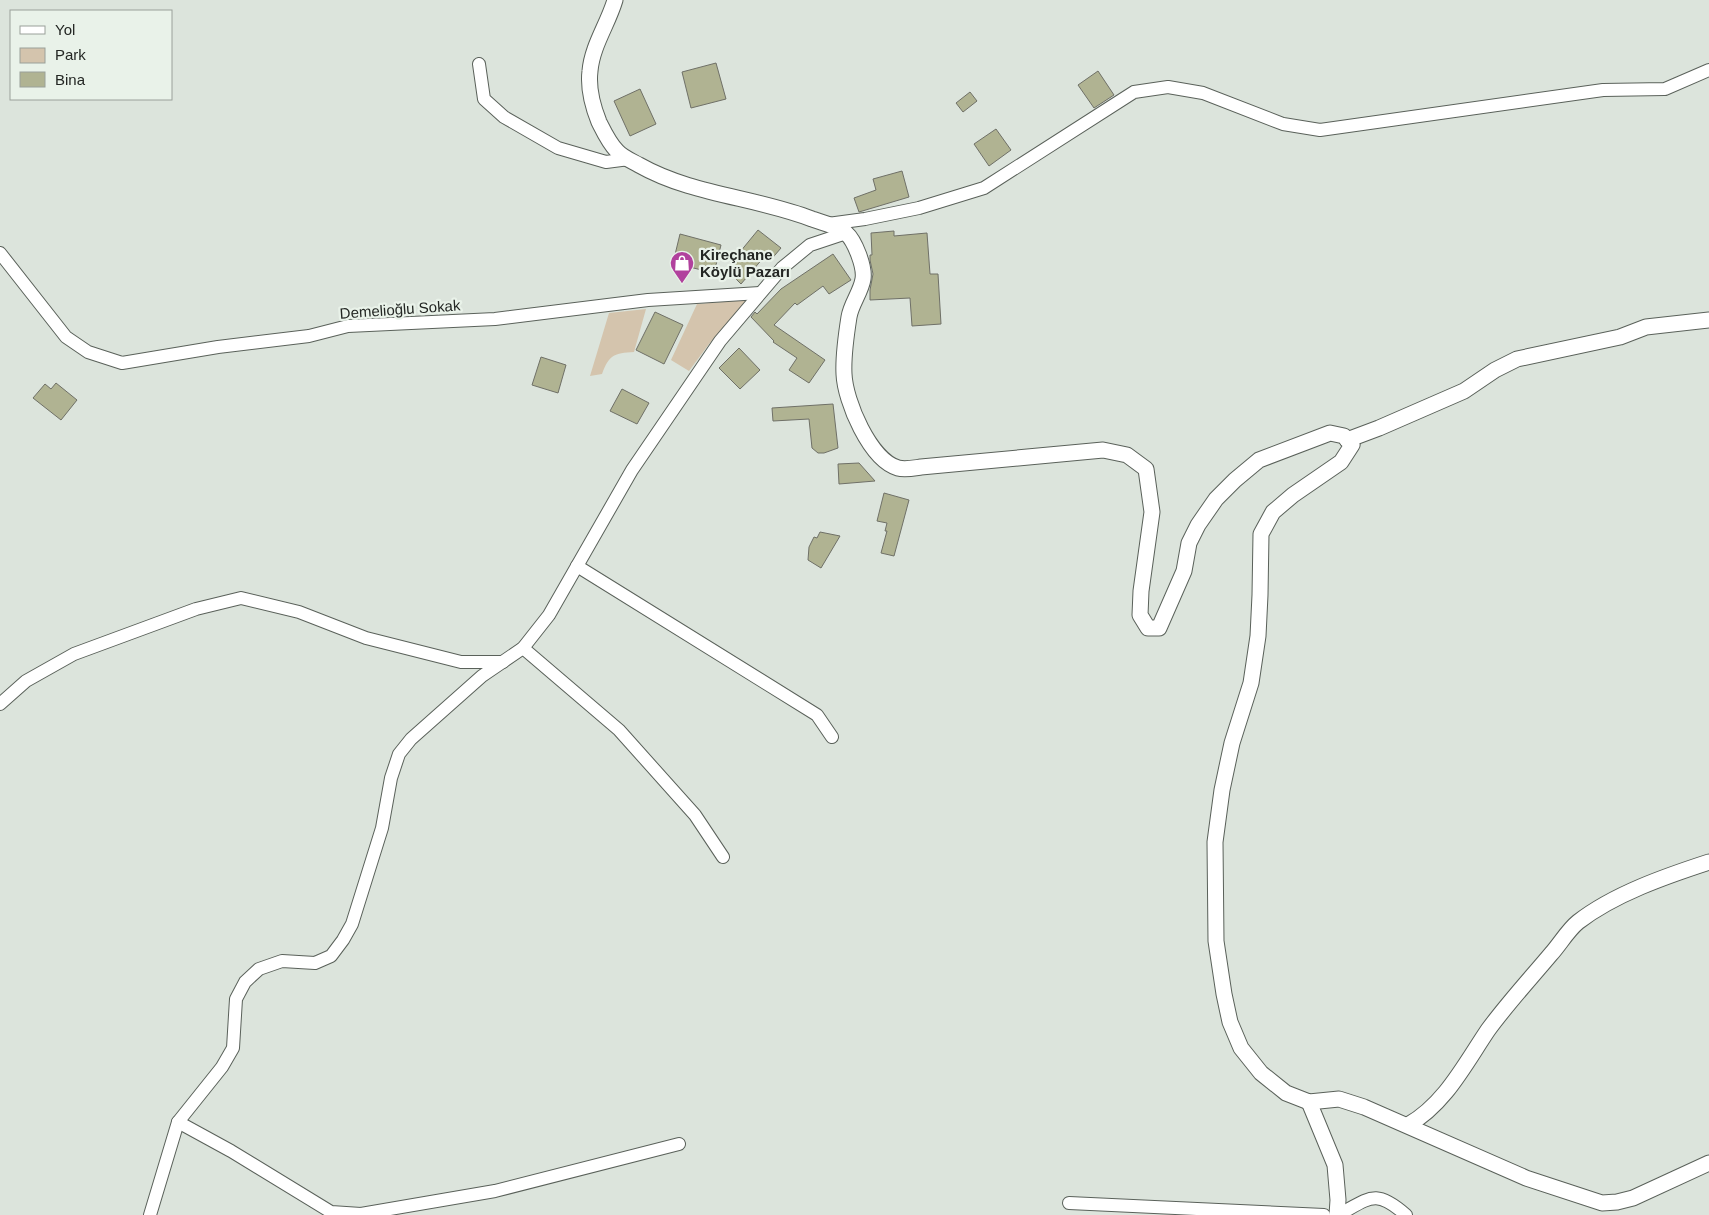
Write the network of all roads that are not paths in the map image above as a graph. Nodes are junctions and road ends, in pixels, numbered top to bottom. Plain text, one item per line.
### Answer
1 (615, 0) edge
2 (479, 64) dead end
3 (1709, 70) edge
4 (629, 158) junction
5 (827, 224) junction
6 (846, 234) junction
7 (0, 253) edge
8 (760, 293) junction
9 (1709, 320) edge
10 (1348, 440) junction
11 (577, 566) junction
12 (524, 648) junction
13 (503, 662) junction
14 (0, 704) edge
15 (832, 737) dead end
16 (723, 856) dead end
17 (1709, 862) edge
18 (1308, 1102) junction
19 (178, 1122) junction
20 (1408, 1125) junction
21 (679, 1144) dead end
22 (1709, 1163) edge
23 (1069, 1203) dead end
24 (150, 1215) edge
25 (1324, 1215) edge
26 (1337, 1215) edge
27 (1406, 1215) edge

1 - 4 street
2 - 4 street
3 - 5 street
4 - 5 street
5 - 6 street
6 - 8 street
6 - 10 street
7 - 8 street, Demelioğlu Sokak
8 - 11 street
9 - 10 street
10 - 18 street
11 - 12 street
11 - 15 street
12 - 13 street
12 - 16 street
13 - 14 street
13 - 19 street
17 - 20 street
18 - 20 street
18 - 26 street
19 - 21 street
19 - 24 street
20 - 22 street
23 - 25 street
26 - 27 street

